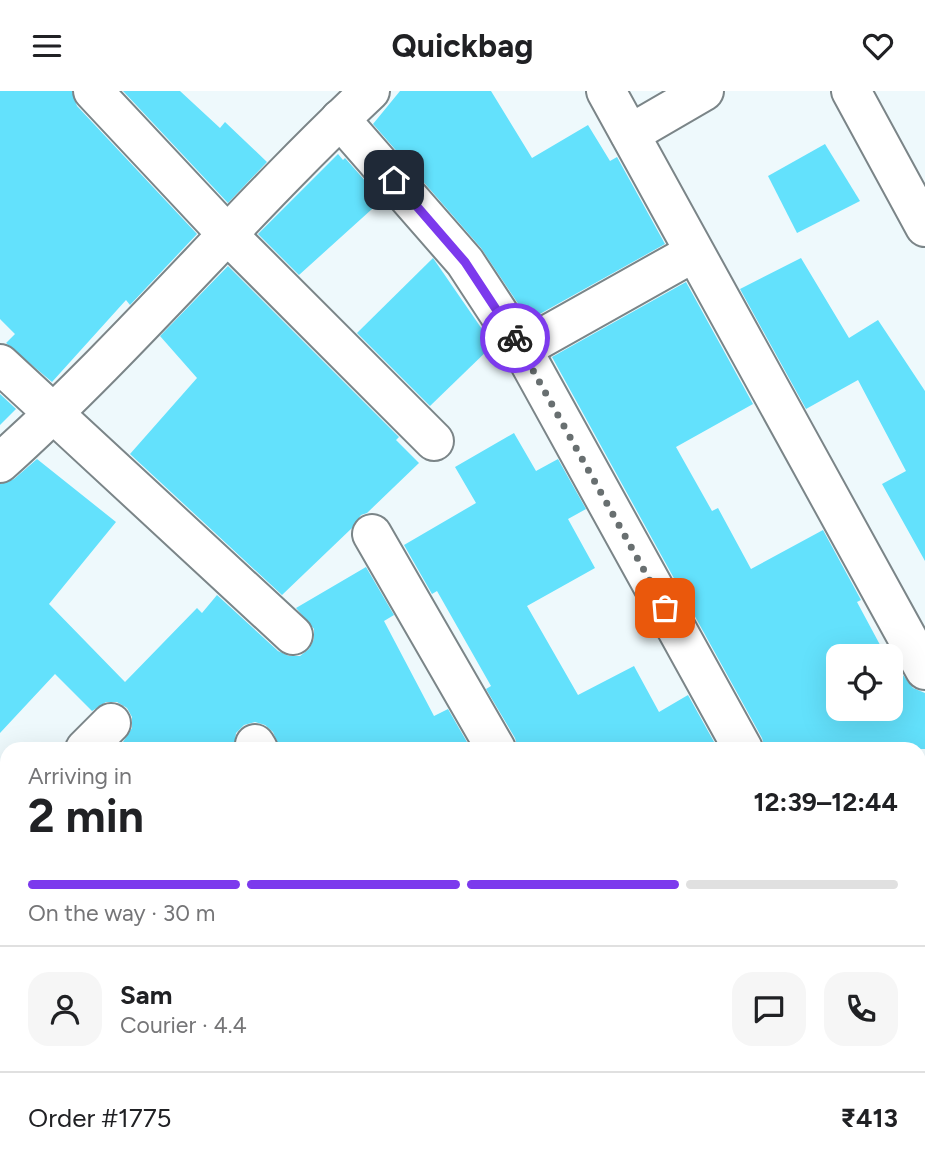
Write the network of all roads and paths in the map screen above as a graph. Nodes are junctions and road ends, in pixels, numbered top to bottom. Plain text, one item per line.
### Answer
1 (93, 91) edge
2 (370, 91) edge
3 (606, 91) edge
4 (704, 91) edge
5 (851, 91) edge
6 (340, 119) junction
7 (630, 134) junction
8 (925, 227) edge
9 (226, 233) junction
10 (693, 253) junction
11 (523, 349) junction
12 (0, 364) edge
13 (53, 415) junction
14 (434, 441) dead end
15 (0, 463) edge
16 (372, 534) dead end
17 (293, 635) dead end
18 (925, 670) edge
19 (492, 742) edge
20 (739, 742) edge

1 - 9 street
2 - 6 street
3 - 7 street
4 - 7 street
5 - 8 street
6 - 9 street
6 - 11 street
7 - 10 street
9 - 13 street
9 - 14 street
10 - 11 street
10 - 18 street
11 - 20 street
12 - 13 street
13 - 15 street
13 - 17 street
16 - 19 street

